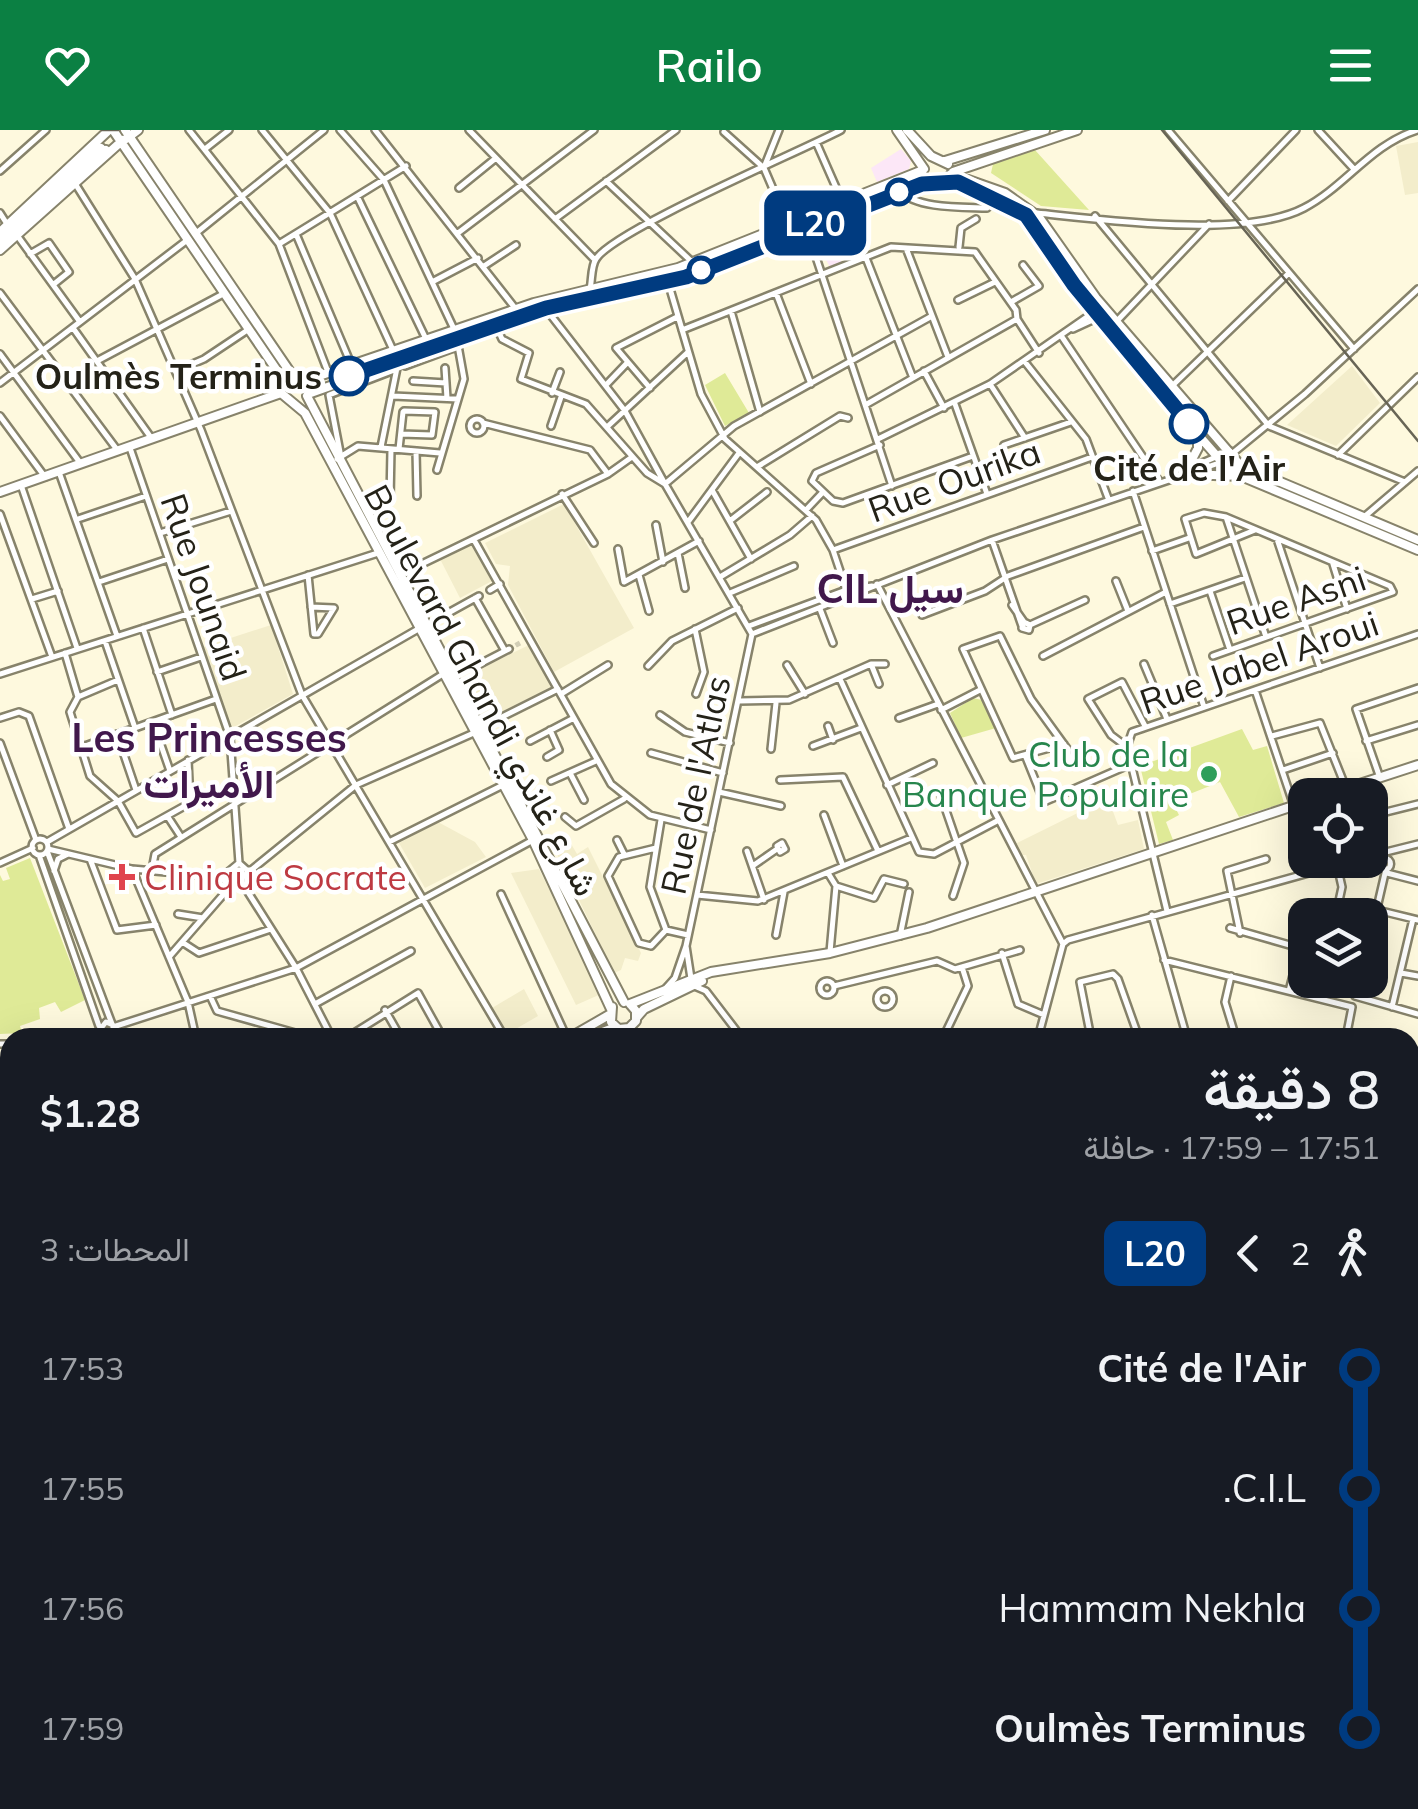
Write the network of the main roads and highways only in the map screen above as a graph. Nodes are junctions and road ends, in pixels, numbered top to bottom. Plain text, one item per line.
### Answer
1 (111, 130) edge
2 (138, 130) edge
3 (897, 130) edge
4 (907, 130) edge
5 (1046, 130) edge
6 (1077, 130) edge
7 (127, 135) edge
8 (934, 158) junction
9 (945, 161) junction
10 (984, 162) junction
11 (924, 169) junction
12 (951, 173) junction
13 (981, 182) junction
14 (930, 184) junction
15 (944, 184) junction
16 (0, 235) edge
17 (192, 236) junction
18 (0, 249) edge
19 (456, 337) junction
20 (398, 361) junction
21 (297, 376) junction
22 (282, 382) junction
23 (281, 393) junction
24 (308, 395) junction
25 (295, 403) junction
26 (1198, 434) junction
27 (1226, 455) junction
28 (1241, 476) junction
29 (1, 490) edge
30 (1418, 540) edge
31 (1418, 550) edge
32 (479, 730) junction
33 (1418, 765) edge
34 (1380, 778) edge
35 (1288, 808) edge
36 (536, 838) junction
37 (691, 982) junction
38 (627, 1003) junction
39 (610, 1012) junction
40 (636, 1019) junction
41 (584, 1028) edge
42 (617, 1028) joint
43 (637, 1028) edge

1 - 7 main road
1 - 16 main road
2 - 7 main road
3 - 11 main road
4 - 8 main road
5 - 9 main road
6 - 10 main road
7 - 17 main road
7 - 18 main road
8 - 9 main road
8 - 11 main road
9 - 12 main road
10 - 12 main road
10 - 13 main road
11 - 14 main road
11 - 19 main road
12 - 13 main road
12 - 15 main road
13 - 27 main road
14 - 15 main road
14 - 19 main road
15 - 26 main road
16 - 18 main road
17 - 21 main road
17 - 22 main road
19 - 20 main road
19 - 20 main road
20 - 21 main road
20 - 24 main road
21 - 22 main road
21 - 24 main road
22 - 23 main road
23 - 25 main road
23 - 29 main road
24 - 25 main road
24 - 32 main road, Boulevard Ghandi شارع غاندي
25 - 32 main road, Boulevard Ghandi شارع غاندي
26 - 27 main road
26 - 28 main road
27 - 28 main road
27 - 30 main road
28 - 31 main road
32 - 36 main road, Boulevard Ghandi شارع غاندي
32 - 36 main road, Boulevard Ghandi شارع غاندي
33 - 34 main road
35 - 37 main road
36 - 38 main road, Boulevard Ghandi شارع غاندي
36 - 39 main road, Boulevard Ghandi شارع غاندي
37 - 38 main road
37 - 40 main road
38 - 39 main road
38 - 40 main road, Boulevard Ghandi شارع غاندي
39 - 41 main road
39 - 42 main road, Boulevard Ghandi شارع غاندي
40 - 42 main road
40 - 43 main road

